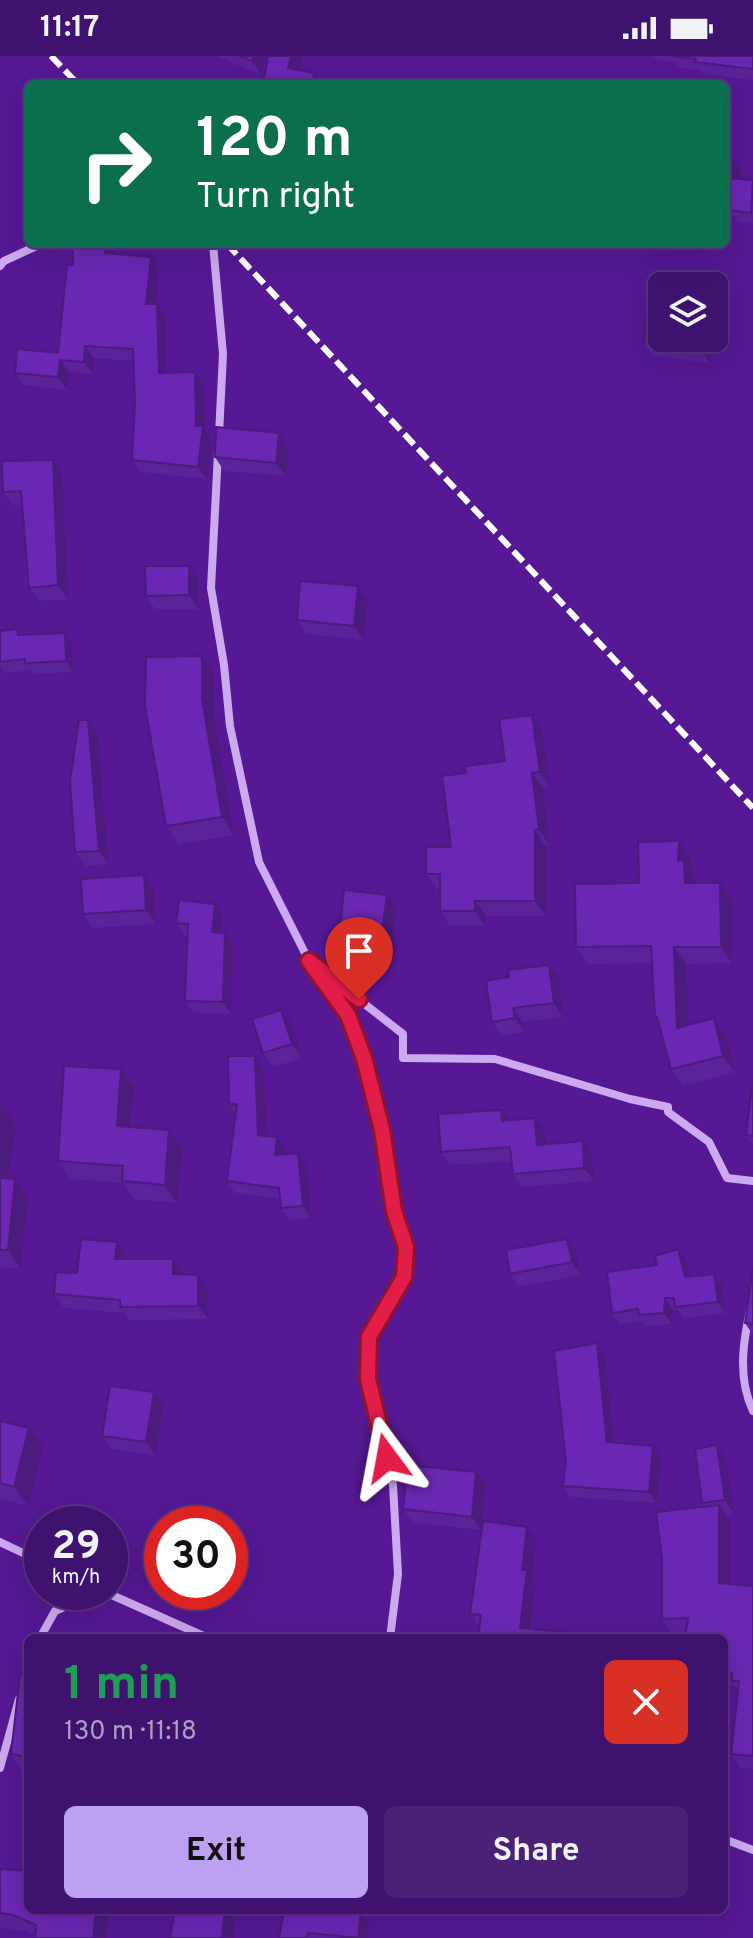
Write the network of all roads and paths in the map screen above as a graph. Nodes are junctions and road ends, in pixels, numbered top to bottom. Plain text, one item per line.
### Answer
1 (32, 248) edge
2 (213, 248) edge
3 (0, 266) edge
4 (309, 961) junction
5 (753, 1181) edge
6 (753, 1298) edge
7 (753, 1411) edge
8 (0, 1542) edge
9 (24, 1553) edge
10 (128, 1603) edge
11 (57, 1610) edge
12 (42, 1634) edge
13 (199, 1634) edge
14 (390, 1634) edge
15 (24, 1682) edge
16 (0, 1768) edge
17 (728, 1841) edge
18 (753, 1850) edge

1 - 3 street
2 - 4 street
4 - 5 street
4 - 14 street
6 - 7 street
8 - 9 street
10 - 13 street
11 - 12 street
15 - 16 street
17 - 18 street

